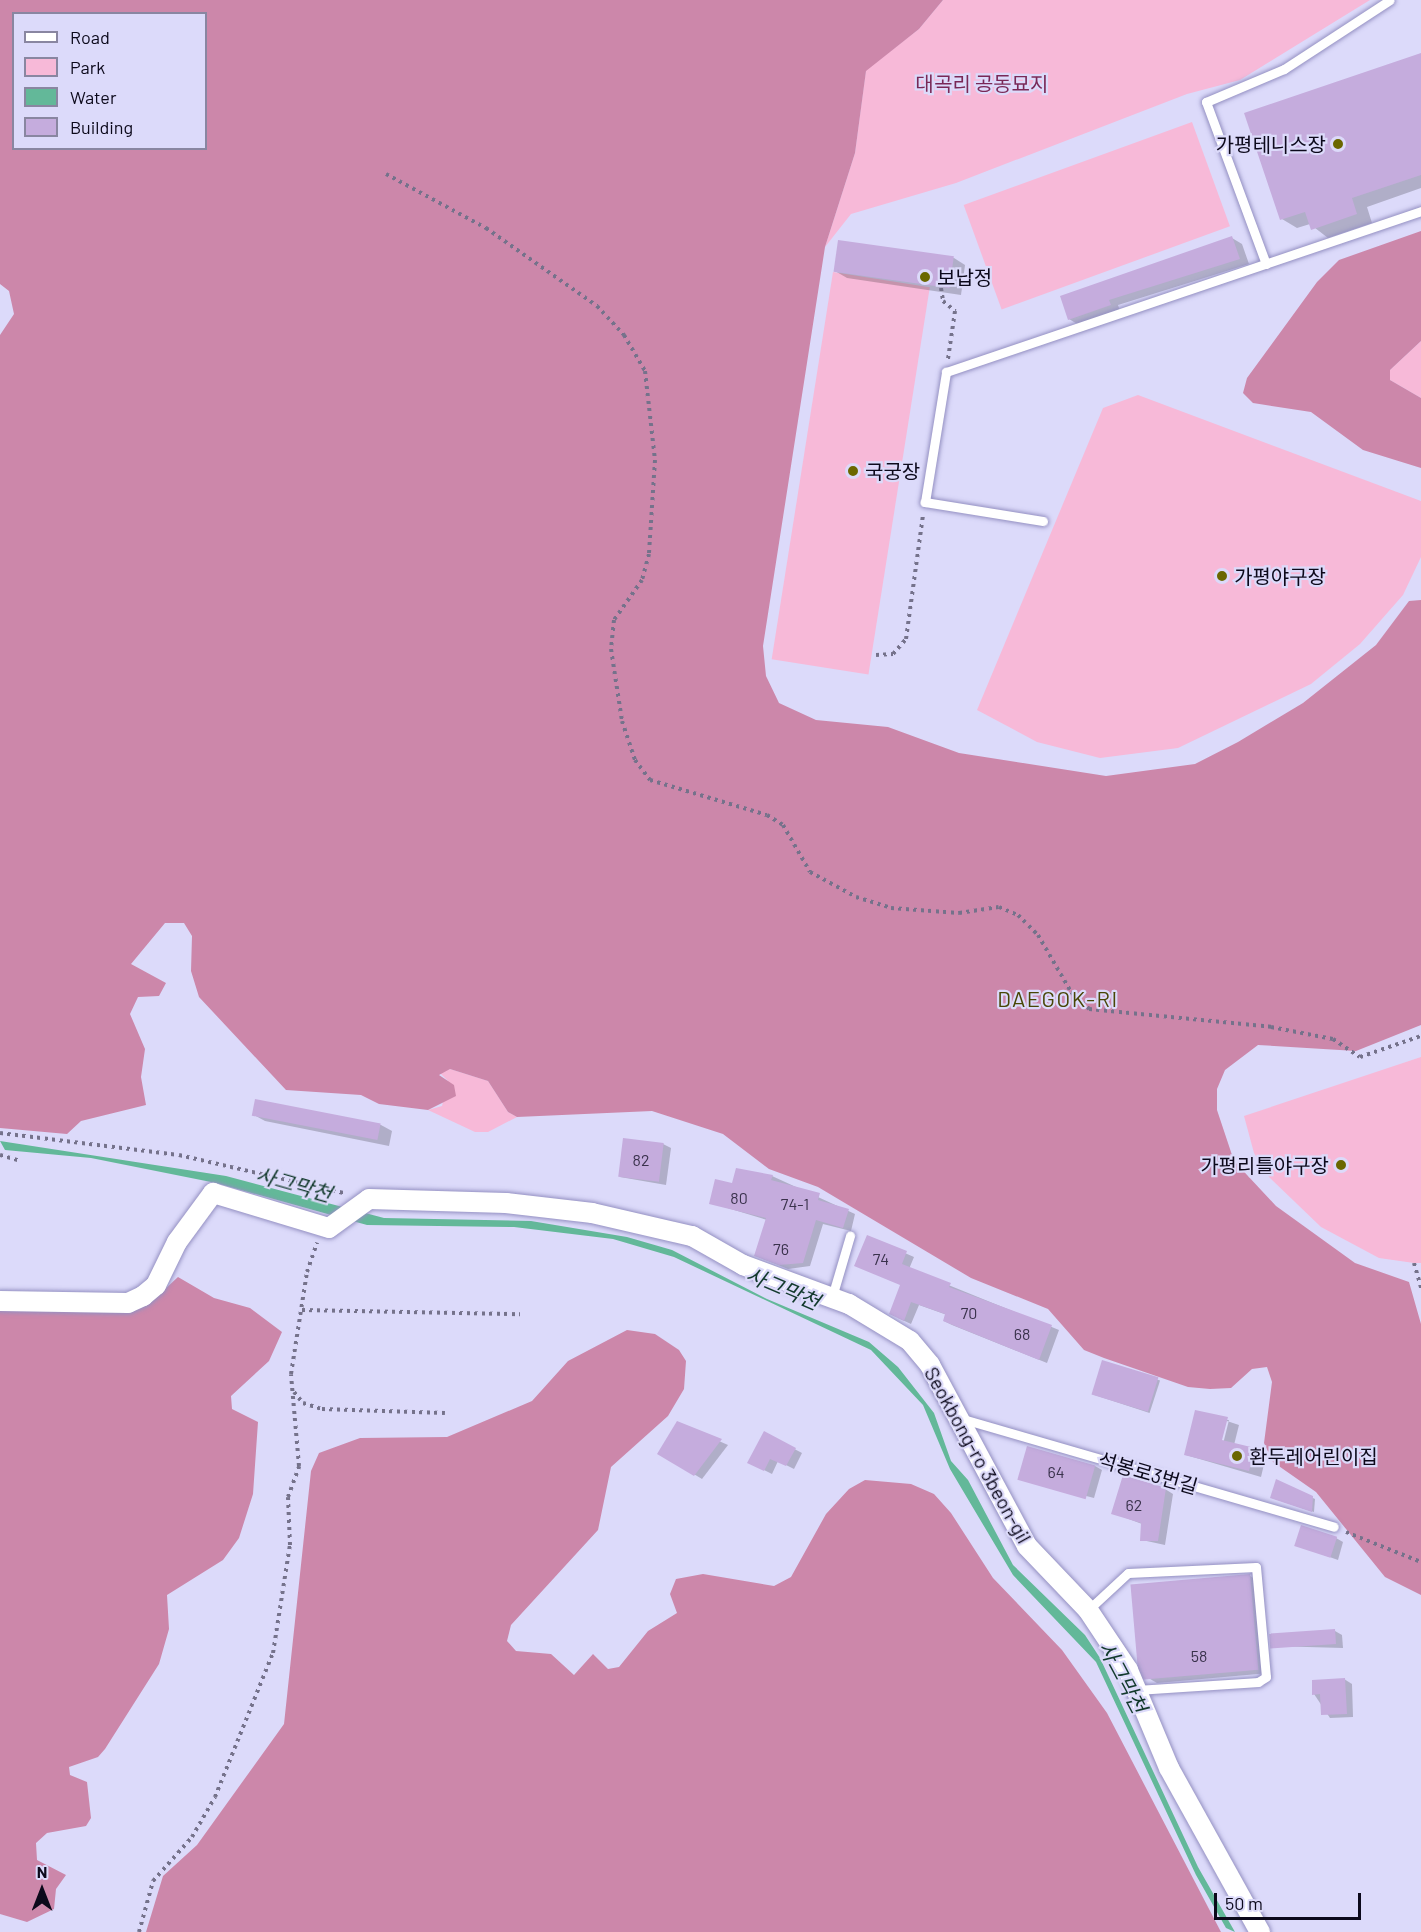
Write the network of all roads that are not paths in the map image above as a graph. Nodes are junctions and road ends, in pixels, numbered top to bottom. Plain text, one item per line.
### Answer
1 (1390, 0) edge
2 (1421, 211) edge
3 (1266, 264) junction
4 (1043, 520) dead end
5 (850, 1236) dead end
6 (832, 1297) junction
7 (0, 1301) edge
8 (963, 1419) junction
9 (1334, 1527) road end
10 (1088, 1610) junction
11 (1137, 1690) junction
12 (1260, 1932) edge

1 - 3 lane
2 - 3 lane
3 - 4 lane
5 - 6 lane
6 - 7 street, Seokbong-ro 3beon-gil
6 - 8 street, Seokbong-ro 3beon-gil
8 - 9 lane, 석봉로3번길
8 - 10 street, Seokbong-ro 3beon-gil
10 - 11 street, Seokbong-ro 3beon-gil
10 - 11 lane
11 - 12 street, Seokbong-ro 3beon-gil

